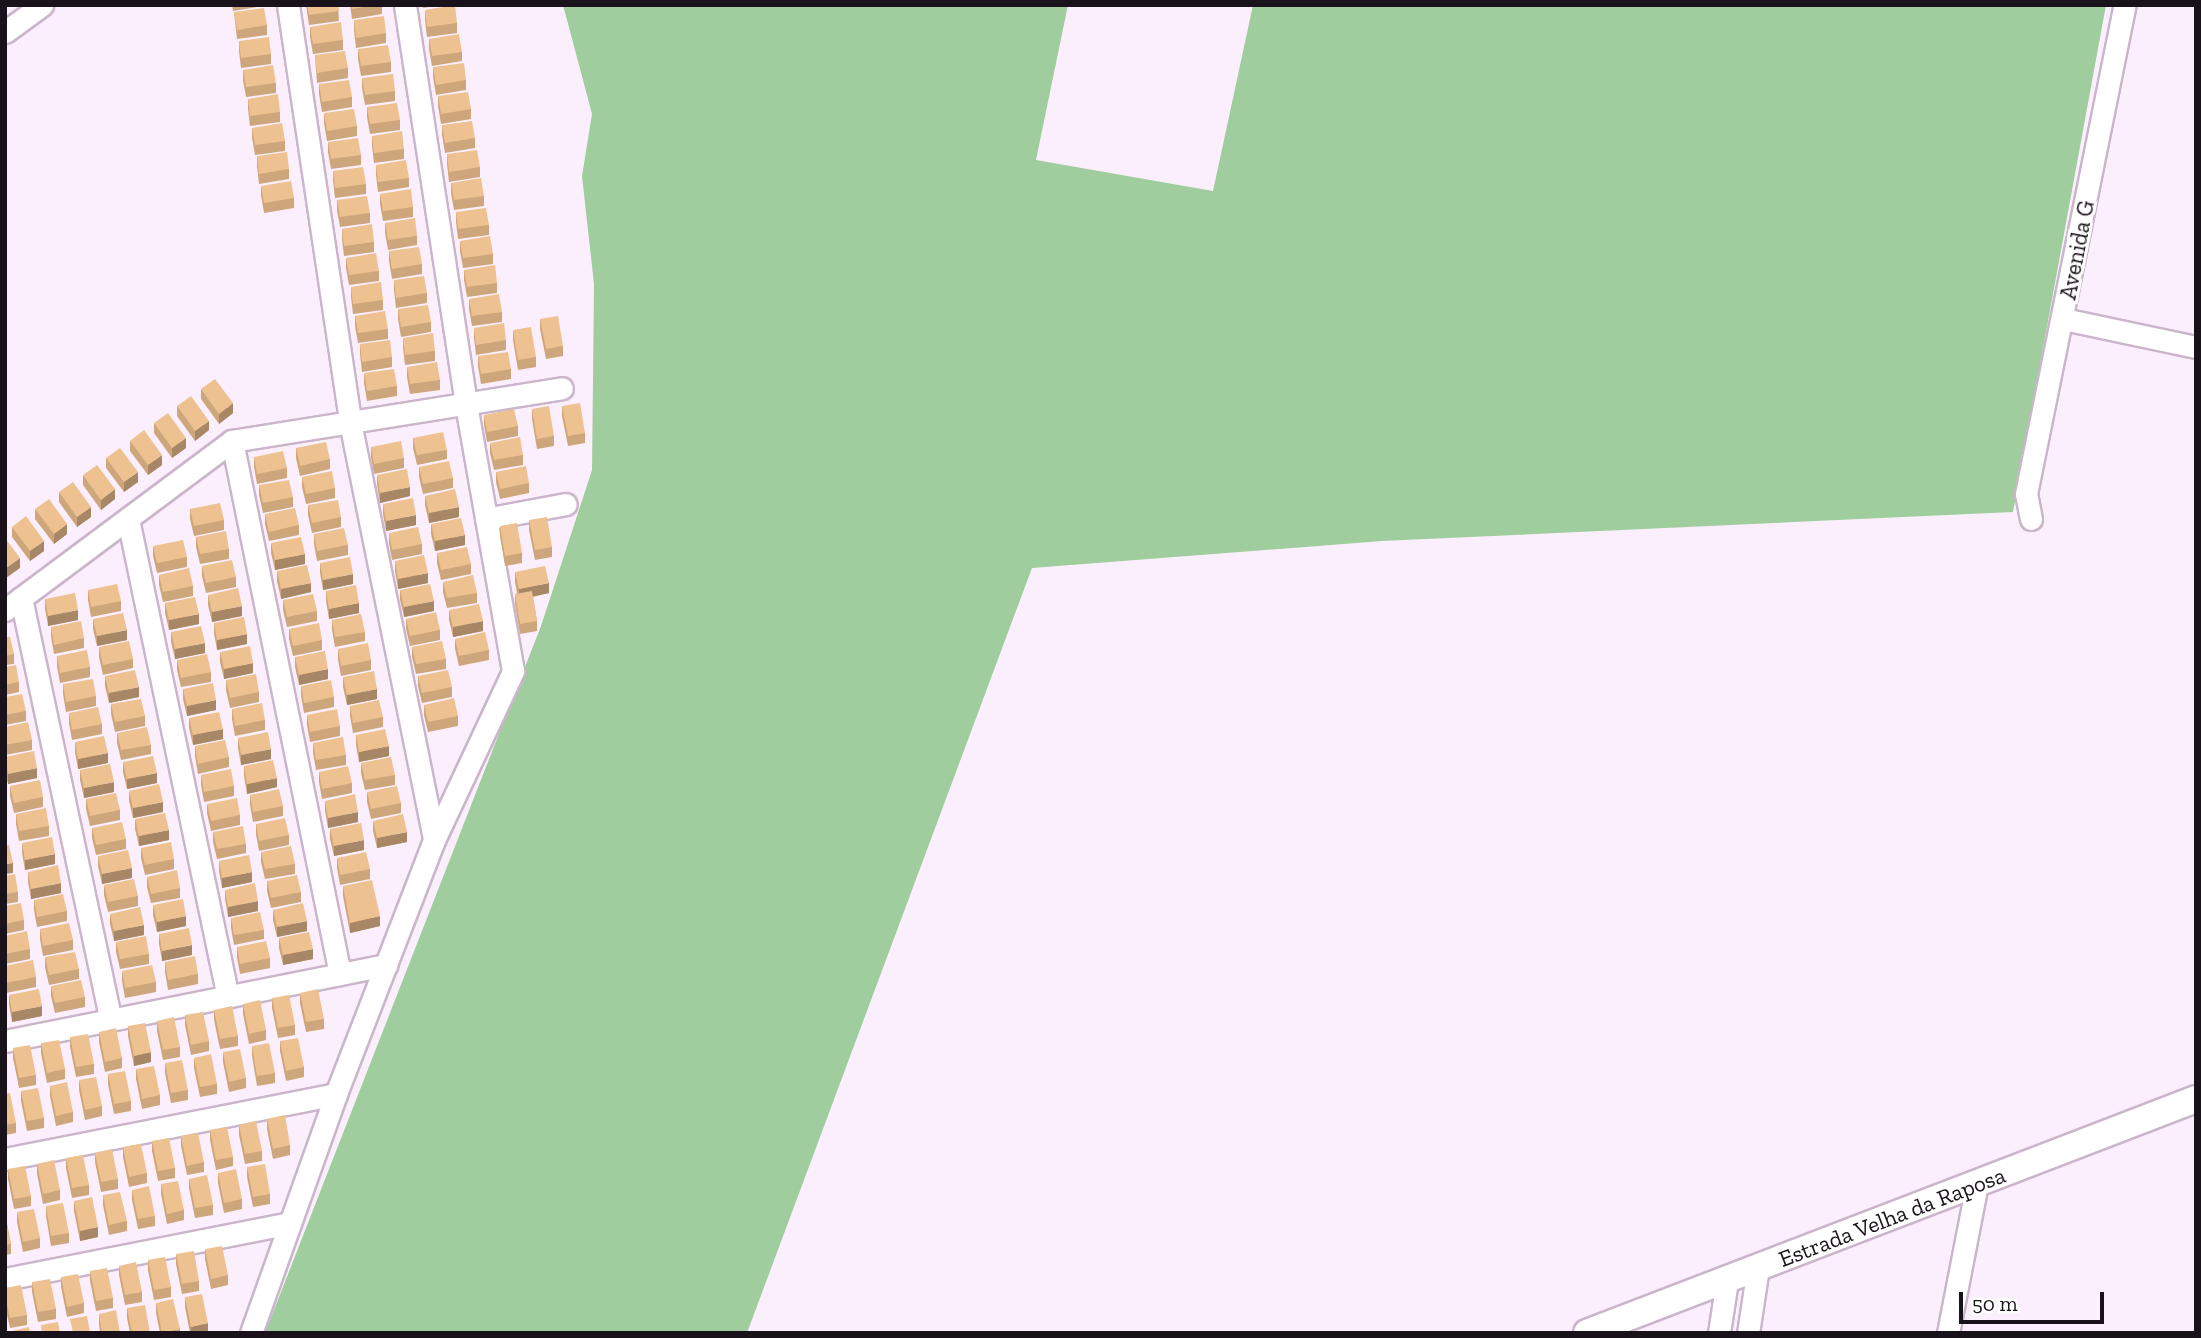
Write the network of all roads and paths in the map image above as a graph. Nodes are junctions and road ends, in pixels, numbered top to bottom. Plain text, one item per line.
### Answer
1 (42, 5) edge
2 (288, 5) edge
3 (405, 5) edge
4 (2125, 5) edge
5 (5, 32) edge
6 (2063, 320) junction
7 (2196, 347) edge
8 (562, 388) dead end
9 (466, 404) junction
10 (350, 422) junction
11 (232, 441) junction
12 (566, 505) dead end
13 (128, 519) junction
14 (486, 519) junction
15 (2031, 519) dead end
16 (13, 604) edge
17 (434, 840) junction
18 (386, 965) junction
19 (340, 974) junction
20 (228, 997) junction
21 (111, 1020) junction
22 (5, 1041) edge
23 (336, 1094) junction
24 (2196, 1099) edge
25 (5, 1158) edge
26 (1977, 1184) junction
27 (290, 1223) junction
28 (1758, 1268) junction
29 (5, 1279) edge
30 (1727, 1280) junction
31 (251, 1333) edge
32 (1587, 1333) edge
33 (1719, 1333) edge
34 (1748, 1333) edge
35 (1948, 1333) edge

1 - 5 street
2 - 10 street
3 - 9 street
4 - 6 street, Avenida G
6 - 7 street
6 - 15 street, Avenida G
8 - 9 street
9 - 10 street
9 - 14 street
10 - 11 street
10 - 17 street
11 - 13 street
11 - 19 street
12 - 14 street
13 - 16 street
13 - 20 street
14 - 17 street
16 - 21 street
17 - 18 street
18 - 19 street
18 - 23 street
19 - 20 street
20 - 21 street
21 - 22 street
23 - 25 street
23 - 27 street
24 - 26 street, Estrada Velha da Raposa
26 - 28 street, Estrada Velha da Raposa
26 - 35 street
27 - 29 street
27 - 31 street
28 - 30 street, Estrada Velha da Raposa
28 - 34 street
30 - 32 street, Estrada Velha da Raposa
30 - 33 street

